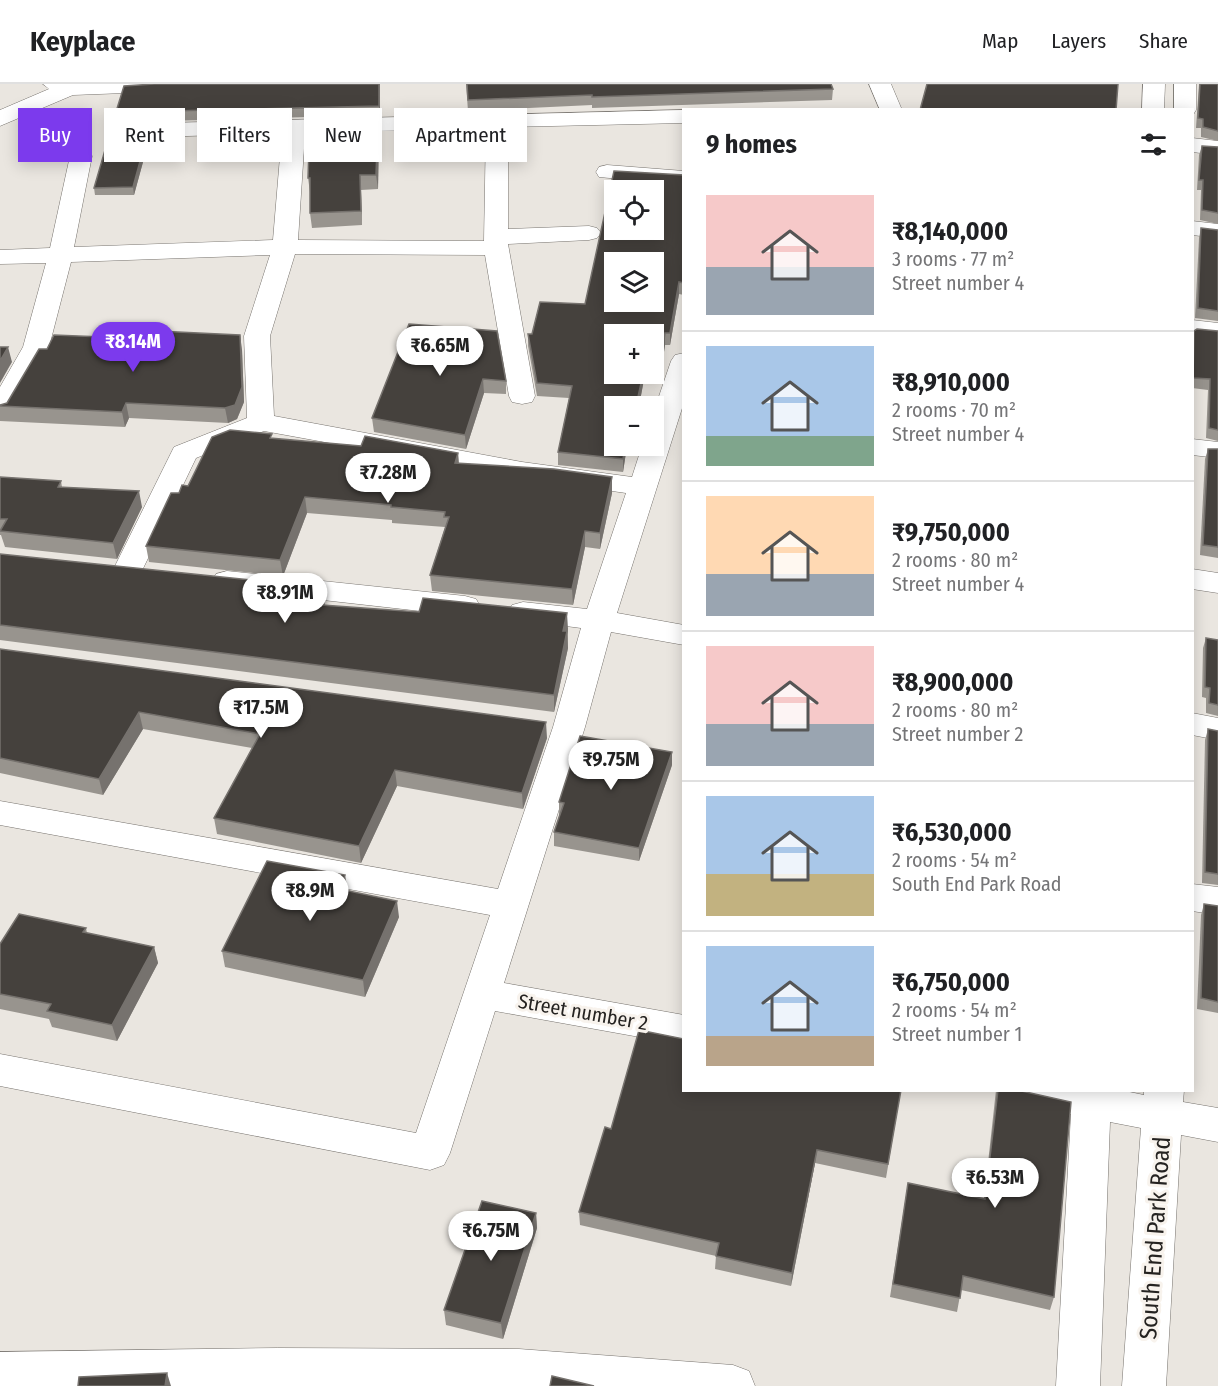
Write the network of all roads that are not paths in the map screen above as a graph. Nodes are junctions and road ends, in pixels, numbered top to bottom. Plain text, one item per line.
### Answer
1 (203, 84) edge
2 (880, 84) edge
3 (1154, 84) edge
4 (1185, 84) edge
5 (62, 86) edge
6 (890, 108) edge
7 (1152, 108) edge
8 (1185, 108) edge
9 (682, 116) edge
10 (0, 119) edge
11 (527, 120) edge
12 (394, 124) edge
13 (294, 127) junction
14 (185, 130) edge
15 (1194, 145) edge
16 (1218, 148) edge
17 (80, 162) edge
18 (497, 162) edge
19 (607, 172) dead end
20 (682, 178) edge
21 (1194, 228) edge
22 (1218, 231) edge
23 (589, 233) dead end
24 (497, 243) junction
25 (285, 247) junction
26 (60, 256) junction
27 (0, 257) edge
28 (1194, 328) edge
29 (1218, 331) edge
30 (682, 367) edge
31 (522, 396) dead end
32 (0, 410) edge
33 (261, 422) junction
34 (1194, 447) edge
35 (1218, 450) edge
36 (644, 487) junction
37 (128, 570) edge
38 (199, 578) edge
39 (1194, 579) edge
40 (1218, 583) edge
41 (599, 620) junction
42 (682, 635) edge
43 (1194, 724) edge
44 (1218, 729) edge
45 (0, 813) edge
46 (1194, 897) edge
47 (1218, 901) edge
48 (510, 905) junction
49 (482, 994) junction
50 (682, 1030) edge
51 (0, 1070) edge
52 (1049, 1092) edge
53 (1092, 1096) edge
54 (1164, 1103) edge
55 (1218, 1125) edge
56 (0, 1373) edge
57 (733, 1386) edge
58 (1078, 1386) edge
59 (1144, 1386) edge

1 - 5 street
2 - 6 street
3 - 7 street
4 - 8 street
5 - 10 street
9 - 11 street
12 - 13 street
13 - 14 street
13 - 25 street
15 - 16 street
17 - 26 street
18 - 24 street
19 - 20 street
21 - 22 street
23 - 24 street
24 - 25 street
24 - 31 street
25 - 26 street
25 - 33 street
26 - 27 street
26 - 32 street
28 - 29 street
30 - 36 street
33 - 36 street
33 - 37 street
34 - 35 street
36 - 41 street
38 - 41 street
39 - 40 street
41 - 42 street
41 - 48 street
43 - 44 street
45 - 48 street
46 - 47 street
48 - 49 street
49 - 50 street, Street number 2
49 - 51 street
52 - 53 street
53 - 54 street
53 - 58 street
54 - 55 street
54 - 59 street, South End Park Road
56 - 57 street

